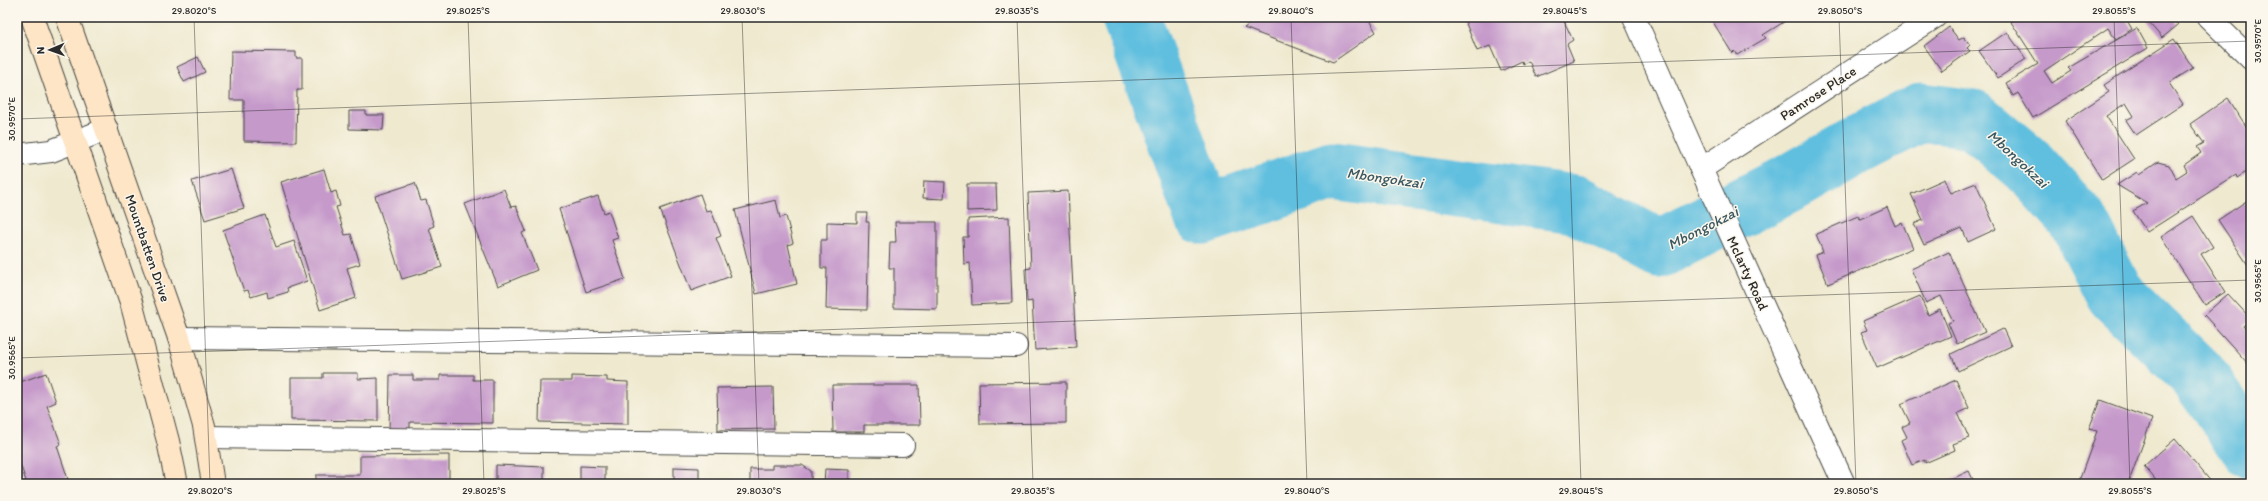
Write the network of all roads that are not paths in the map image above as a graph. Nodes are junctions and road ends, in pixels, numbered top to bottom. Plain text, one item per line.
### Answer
1 (32, 17) edge
2 (68, 17) edge
3 (1634, 17) edge
4 (1935, 17) edge
5 (2208, 17) edge
6 (2251, 59) edge
7 (107, 129) junction
8 (75, 142) junction
9 (17, 155) edge
10 (1700, 170) junction
11 (179, 338) junction
12 (1016, 346) dead end
13 (206, 437) junction
14 (903, 445) dead end
15 (177, 484) edge
16 (213, 484) edge
17 (1844, 484) edge

1 - 8 main road
2 - 7 main road, Mountbatten Drive
3 - 10 street, Mclarty Road
4 - 10 street, Pamrose Place
5 - 6 street
7 - 8 street
7 - 11 main road, Mountbatten Drive
8 - 9 street
8 - 15 main road
10 - 17 street, Mclarty Road
11 - 12 street
11 - 13 main road, Mountbatten Drive
13 - 14 street
13 - 16 main road, Mountbatten Drive

